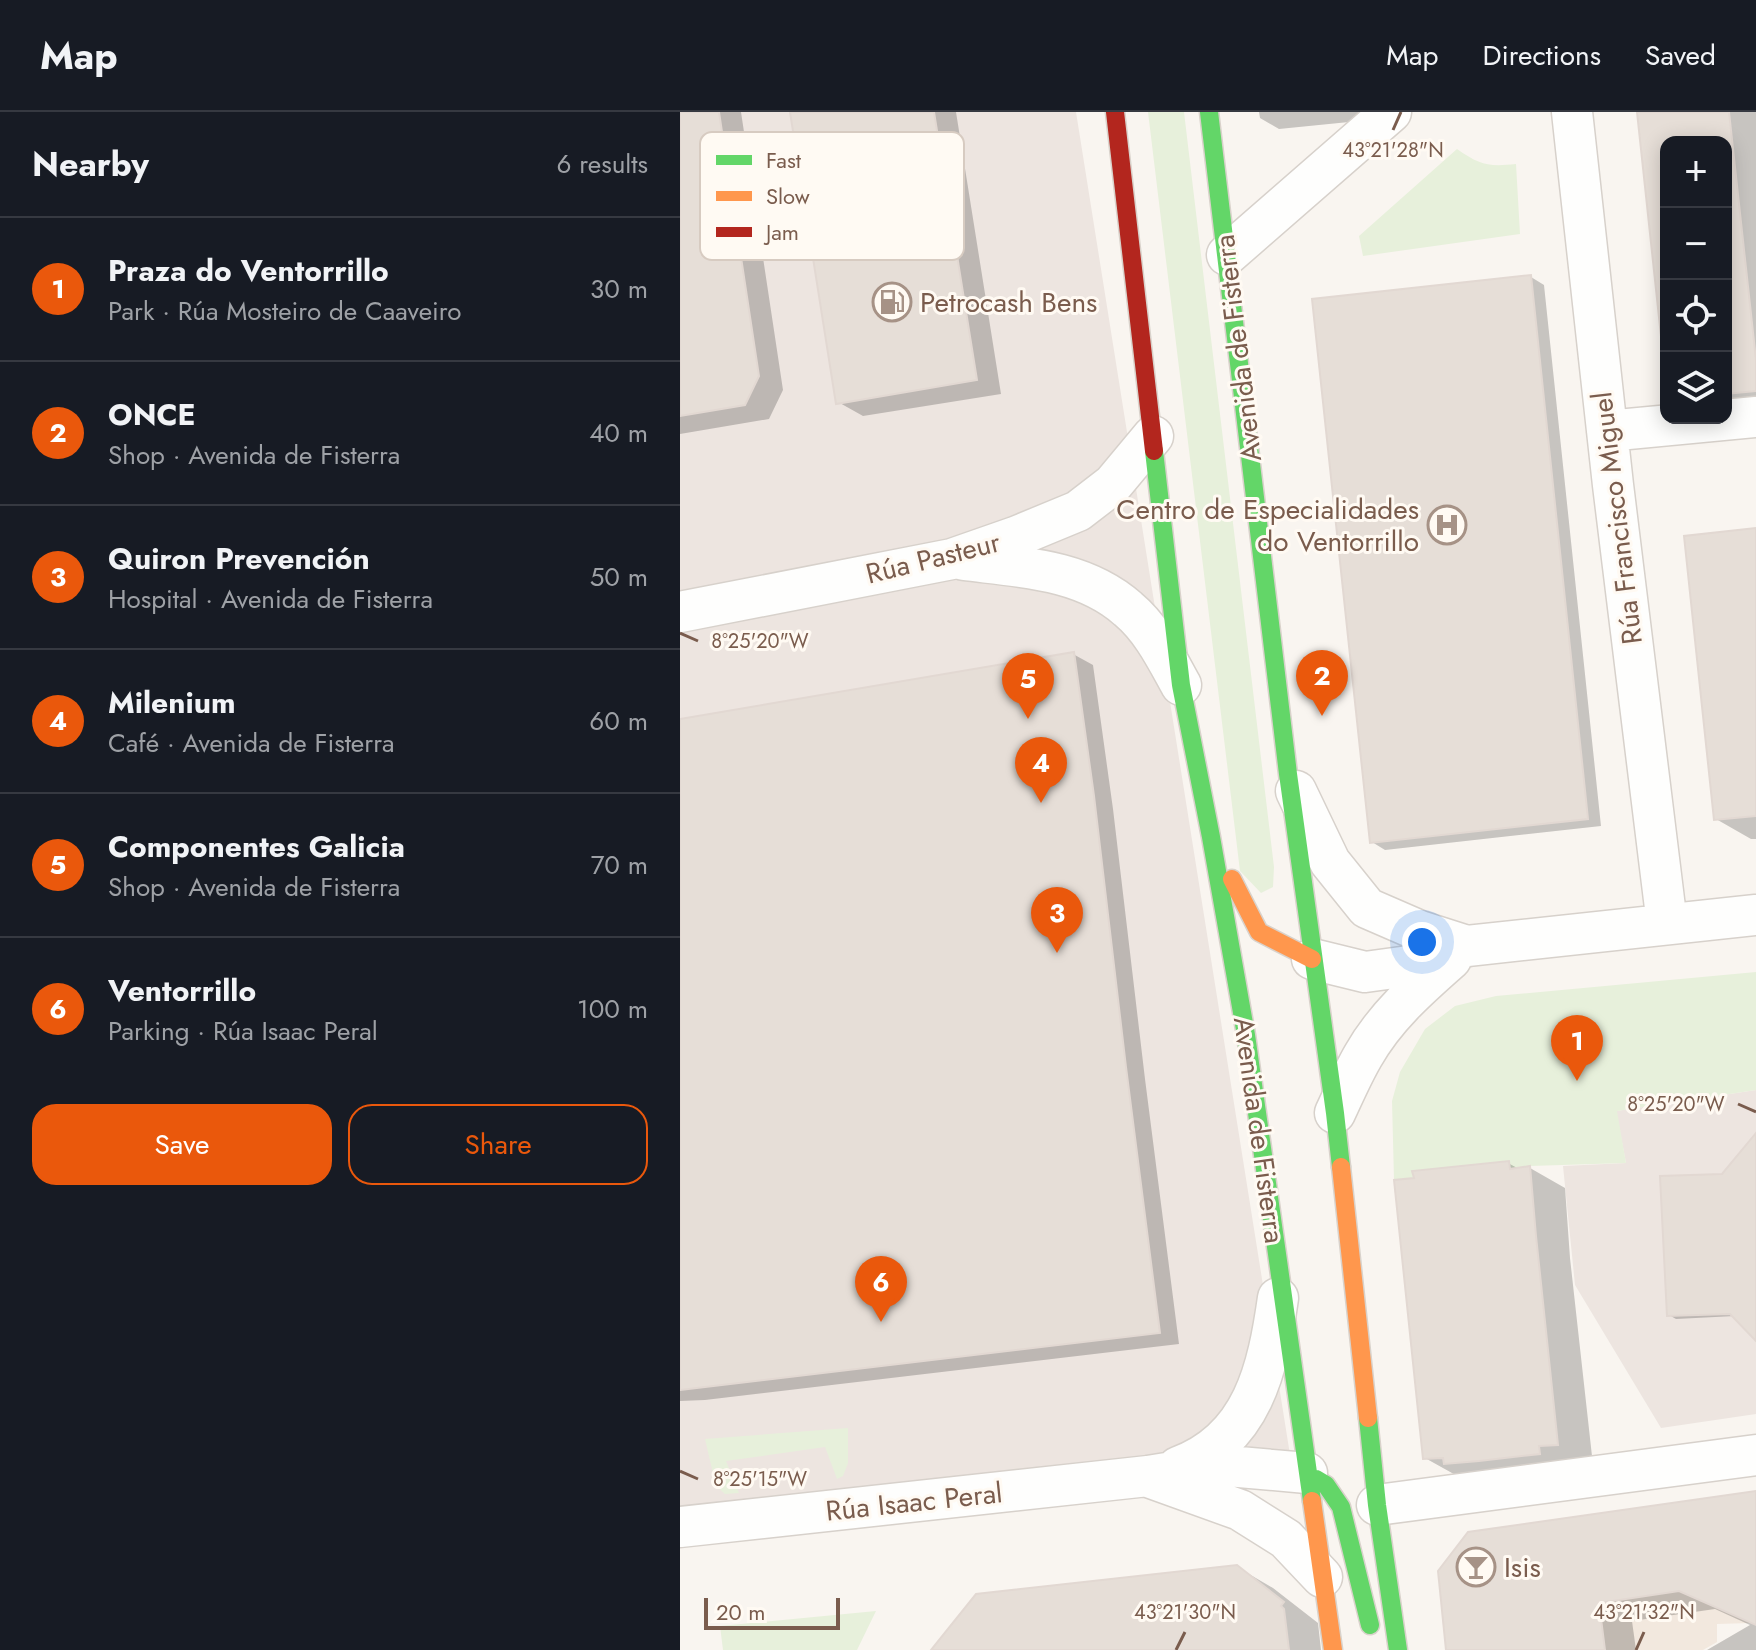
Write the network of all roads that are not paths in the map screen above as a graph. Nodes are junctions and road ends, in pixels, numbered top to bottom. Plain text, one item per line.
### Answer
1 (1115, 112) edge
2 (1209, 112) edge
3 (1391, 112) edge
4 (1572, 112) edge
5 (1227, 255) junction
6 (1756, 417) edge
7 (1607, 431) junction
8 (1153, 436) junction
9 (952, 559) junction
10 (680, 612) edge
11 (1181, 685) junction
12 (1288, 774) junction
13 (1211, 837) junction
14 (1756, 915) edge
15 (1667, 924) junction
16 (1467, 946) junction
17 (1312, 959) junction
18 (1335, 1113) junction
19 (1280, 1280) junction
20 (1756, 1455) edge
21 (1307, 1473) junction
22 (1148, 1476) junction
23 (1377, 1505) junction
24 (680, 1527) edge
25 (1322, 1577) junction
26 (1373, 1637) dead end
27 (1333, 1650) edge
28 (1398, 1650) edge

1 - 8 main road, Avenida de Fisterra
2 - 5 main road, Avenida de Fisterra
3 - 5 street
4 - 7 street, Rúa Francisco Miguel
5 - 12 main road, Avenida de Fisterra
6 - 7 street
7 - 15 street, Rúa Francisco Miguel
8 - 9 street, Rúa Pasteur
8 - 11 main road, Avenida de Fisterra
9 - 10 street, Rúa Pasteur
9 - 11 street, Avenida de Fisterra
11 - 13 main road, Avenida de Fisterra
12 - 16 street, Avenida de Fisterra
12 - 17 main road, Avenida de Fisterra
13 - 17 main road
13 - 19 main road, Avenida de Fisterra
14 - 15 street
15 - 16 street
16 - 17 street
16 - 18 street
17 - 18 main road, Avenida de Fisterra
18 - 23 main road, Avenida de Fisterra
19 - 21 main road, Avenida de Fisterra
19 - 22 street, Rúa Isaac Peral
20 - 23 street
21 - 22 street, Rúa Isaac Peral
21 - 25 main road, Avenida de Fisterra
21 - 26 main road
22 - 24 street, Rúa Isaac Peral
22 - 25 street
23 - 28 main road, Avenida de Fisterra
25 - 27 main road, Avenida de Fisterra

